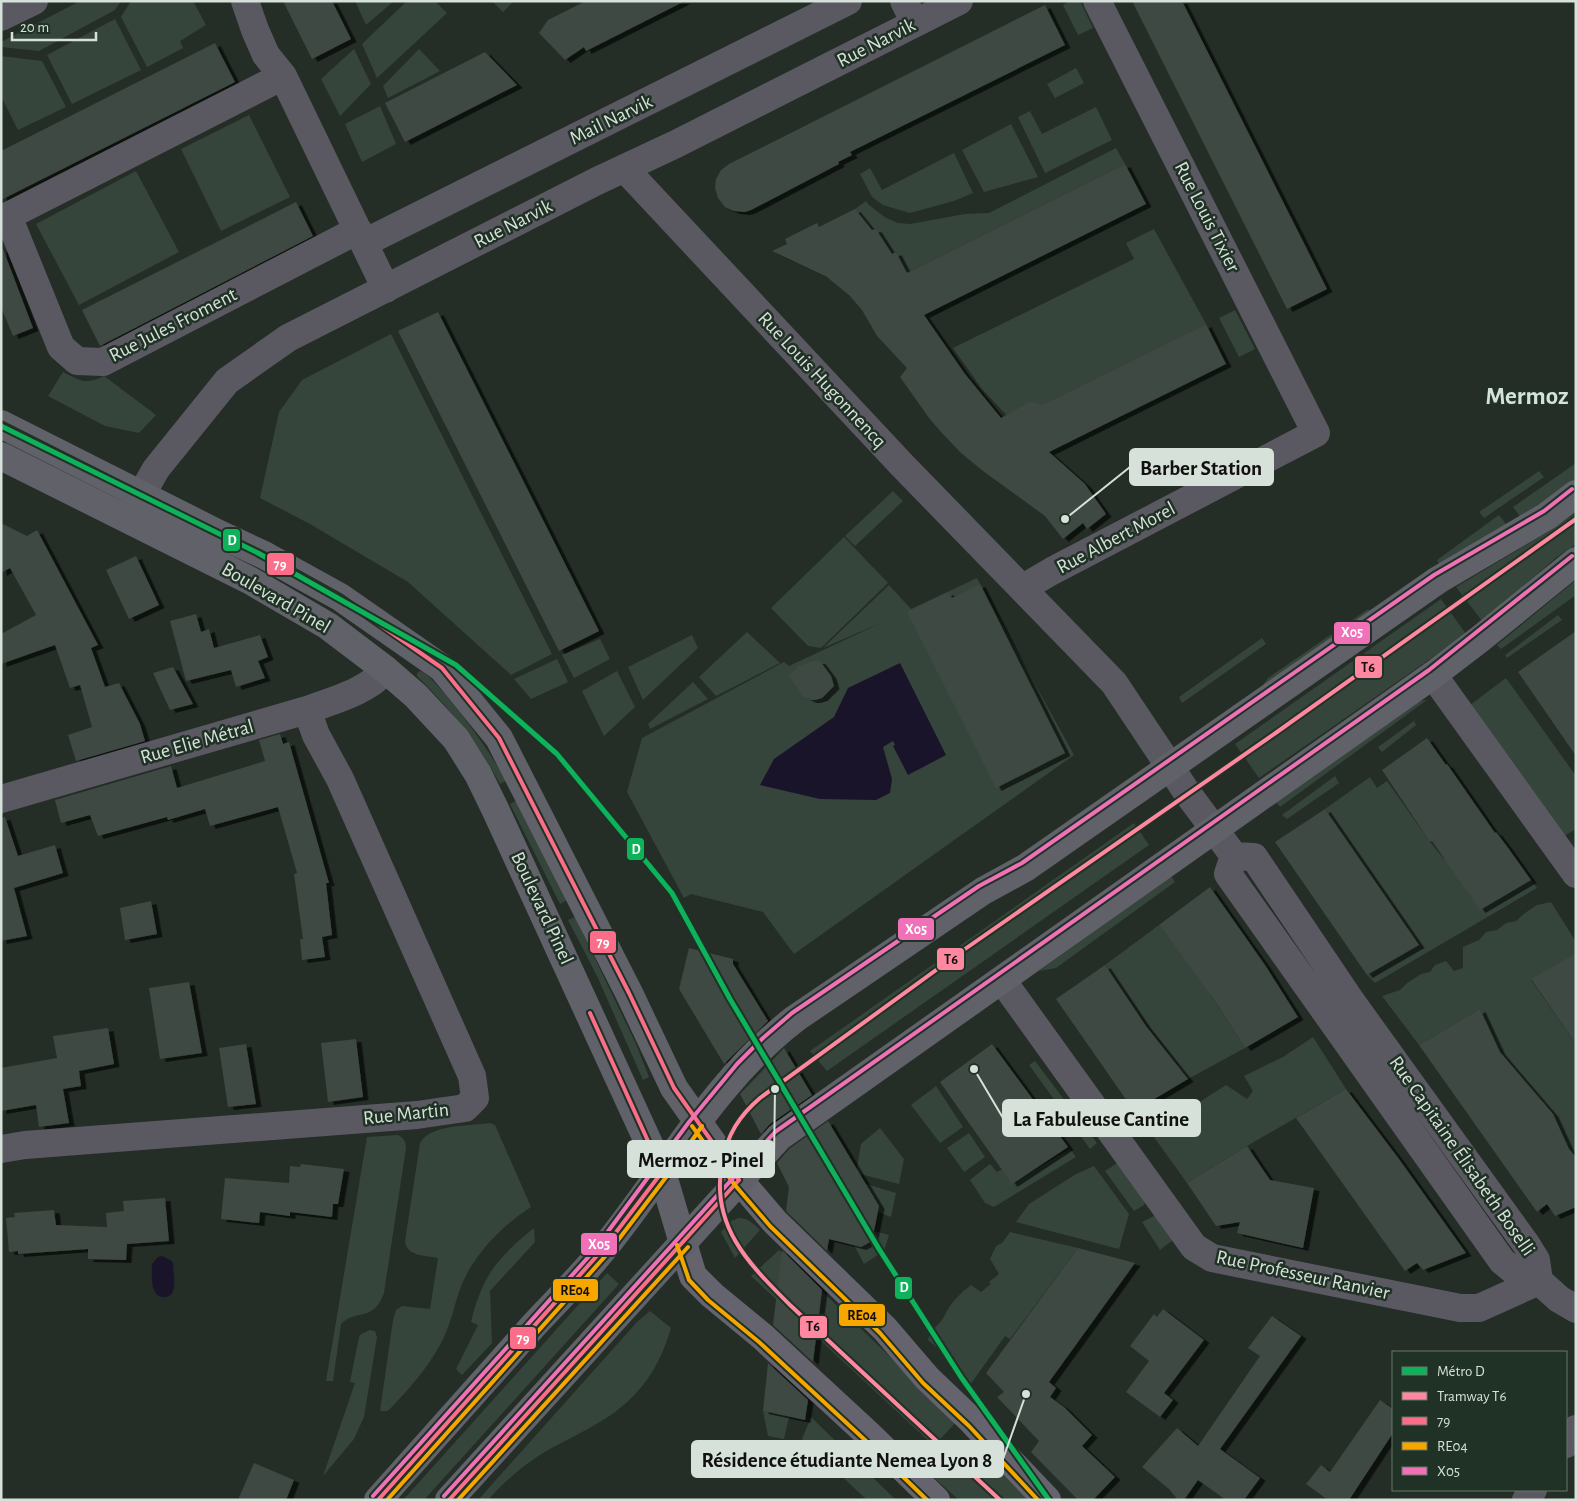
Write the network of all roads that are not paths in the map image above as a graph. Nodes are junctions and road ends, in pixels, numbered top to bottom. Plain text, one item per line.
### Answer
1 (34, 1) edge
2 (245, 1) edge
3 (848, 1) edge
4 (959, 1) edge
5 (1097, 1) edge
6 (909, 12) edge
7 (1, 18) edge
8 (283, 76) junction
9 (625, 169) junction
10 (4, 208) edge
11 (366, 234) junction
12 (386, 288) junction
13 (1, 424) edge
14 (1316, 433) joint
15 (1, 456) edge
16 (141, 494) junction
17 (1576, 494) edge
18 (127, 520) junction
19 (1576, 561) edge
20 (1023, 588) junction
21 (386, 670) junction
22 (1433, 674) junction
23 (307, 710) junction
24 (1171, 766) junction
25 (1, 799) edge
26 (1214, 829) junction
27 (1234, 856) junction
28 (1576, 874) edge
29 (1002, 980) junction
30 (1351, 1001) junction
31 (1328, 1014) junction
32 (697, 1122) junction
33 (1, 1149) edge
34 (662, 1172) junction
35 (739, 1180) junction
36 (683, 1243) junction
37 (1539, 1281) junction
38 (1576, 1309) edge
39 (1576, 1430) edge
40 (1567, 1443) edge
41 (378, 1500) edge
42 (449, 1500) edge
43 (936, 1500) edge
44 (1047, 1500) edge

1 - 7 street
2 - 8 street
3 - 11 street, Mail Narvik
4 - 6 street, Rue Narvik
5 - 14 street, Rue Louis Tixier
6 - 9 street, Rue Narvik
8 - 10 street, Rue Jules Froment
8 - 11 street
9 - 12 street, Rue Narvik
9 - 20 street, Rue Louis Hugonnencq
10 - 11 street, Rue Jules Froment
11 - 12 street
12 - 16 street, Rue Narvik
13 - 16 main road, Boulevard Pinel
14 - 20 street, Rue Albert Morel
15 - 18 main road, Boulevard Pinel
16 - 18 street, Rue Narvik
16 - 32 main road, Boulevard Pinel
17 - 24 main road
18 - 21 main road, Boulevard Pinel
19 - 22 main road
20 - 24 street, Rue Louis Hugonnencq
21 - 23 street, Rue Elie Métral
21 - 34 main road, Boulevard Pinel
22 - 26 main road
22 - 28 street
23 - 25 street, Rue Elie Métral
23 - 33 street, Rue Martin
24 - 26 street, Rue Louis Hugonnencq
24 - 32 main road
26 - 27 street
26 - 29 main road
27 - 30 street, Rue Capitaine Élisabeth Boselli
27 - 31 street, Rue Capitaine Élisabeth Boselli
29 - 35 main road
29 - 37 street, Rue Professeur Ranvier
30 - 31 street
30 - 37 street, Rue Capitaine Élisabeth Boselli
31 - 37 street, Rue Capitaine Élisabeth Boselli
32 - 34 main road
32 - 35 main road, Boulevard Pinel
34 - 36 main road, Boulevard Pinel
34 - 41 main road
35 - 36 main road
35 - 44 street, Boulevard Pinel
36 - 42 main road
36 - 43 street, Boulevard Pinel
37 - 38 street
39 - 40 street

